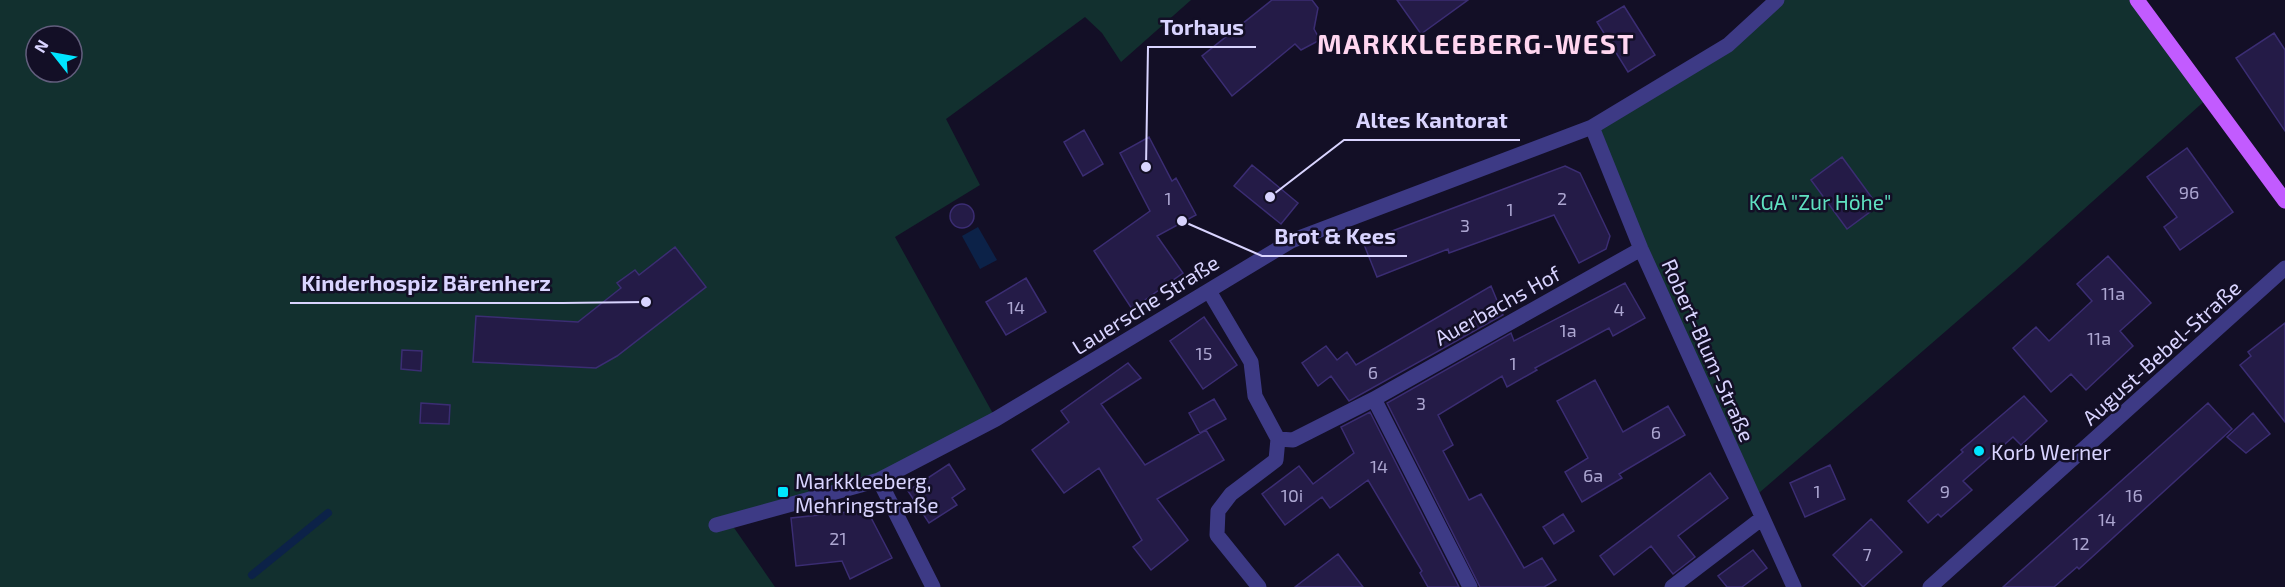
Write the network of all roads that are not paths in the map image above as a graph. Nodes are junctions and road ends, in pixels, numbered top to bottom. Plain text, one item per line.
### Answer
1 (1777, 0) edge
2 (2137, 0) edge
3 (1592, 127) junction
4 (2285, 201) edge
5 (1641, 249) junction
6 (2285, 268) edge
7 (1209, 291) junction
8 (1374, 399) junction
9 (1278, 439) junction
10 (879, 480) junction
11 (1761, 519) junction
12 (716, 525) dead end
13 (933, 587) edge
14 (1259, 587) edge
15 (1470, 587) edge
16 (1672, 587) edge
17 (1794, 587) edge
18 (1930, 587) edge

1 - 3 street, Lauersche Straße
2 - 4 main road
3 - 5 street, Robert-Blum-Straße
3 - 7 street, Lauersche Straße
5 - 8 street, Auerbachs Hof
5 - 11 street, Robert-Blum-Straße
6 - 18 street, August-Bebel-Straße
7 - 9 street
7 - 10 street, Lauersche Straße
8 - 9 street, Auerbachs Hof
8 - 15 street
9 - 14 street
10 - 12 street, Lauersche Straße
10 - 13 street
11 - 16 street
11 - 17 street, Robert-Blum-Straße

